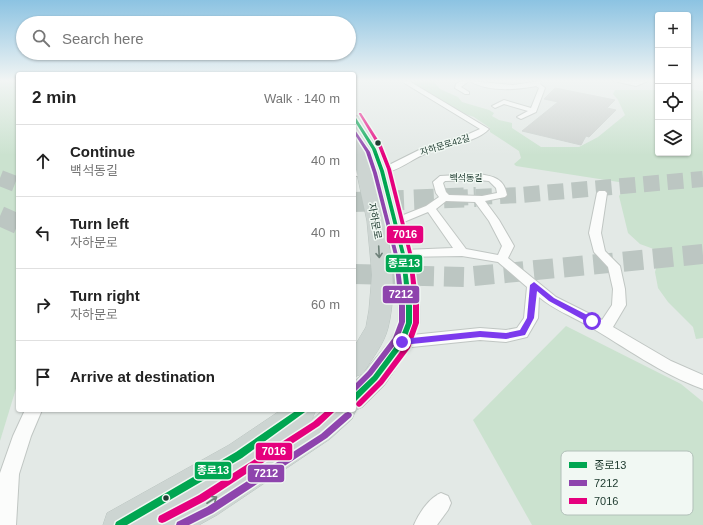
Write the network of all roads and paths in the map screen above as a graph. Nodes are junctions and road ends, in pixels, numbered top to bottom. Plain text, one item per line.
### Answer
1 (446, 106) edge
2 (516, 106) edge
3 (536, 106) edge
4 (534, 111) junction
5 (521, 117) dead end
6 (356, 121) edge
7 (356, 147) edge
8 (367, 172) edge
9 (602, 193) dead end
10 (445, 197) junction
11 (477, 198) junction
12 (430, 208) junction
13 (395, 222) junction
14 (462, 252) junction
15 (403, 254) junction
16 (502, 259) junction
17 (534, 285) junction
18 (602, 327) junction
19 (402, 342) junction
20 (356, 364) edge
21 (703, 382) edge
22 (356, 398) edge
23 (33, 412) edge
24 (300, 412) edge
25 (341, 412) edge
26 (441, 503) dead end
27 (6, 525) edge
28 (119, 525) edge
29 (165, 525) edge
30 (424, 525) edge

1 - 8 street, 자하문로42길
2 - 4 street
3 - 4 street
4 - 5 street
6 - 8 main road, 자하문로
7 - 8 main road, 자하문로
8 - 13 main road, 자하문로
8 -> 20 main road, 자하문로
9 - 18 street
10 - 11 street, 백석동길
10 - 11 street, 백석동길
10 - 12 street, 백석동길
11 - 16 street
12 - 13 street, 백석동길
12 - 14 street
13 - 15 main road, 자하문로
14 - 15 street
14 - 16 street
15 - 19 main road, 자하문로
16 - 17 street
17 - 18 street
17 - 19 street
18 - 21 street
19 - 22 main road, 자하문로
23 - 27 street
24 - 28 main road
29 -> 25 main road
26 - 30 street

